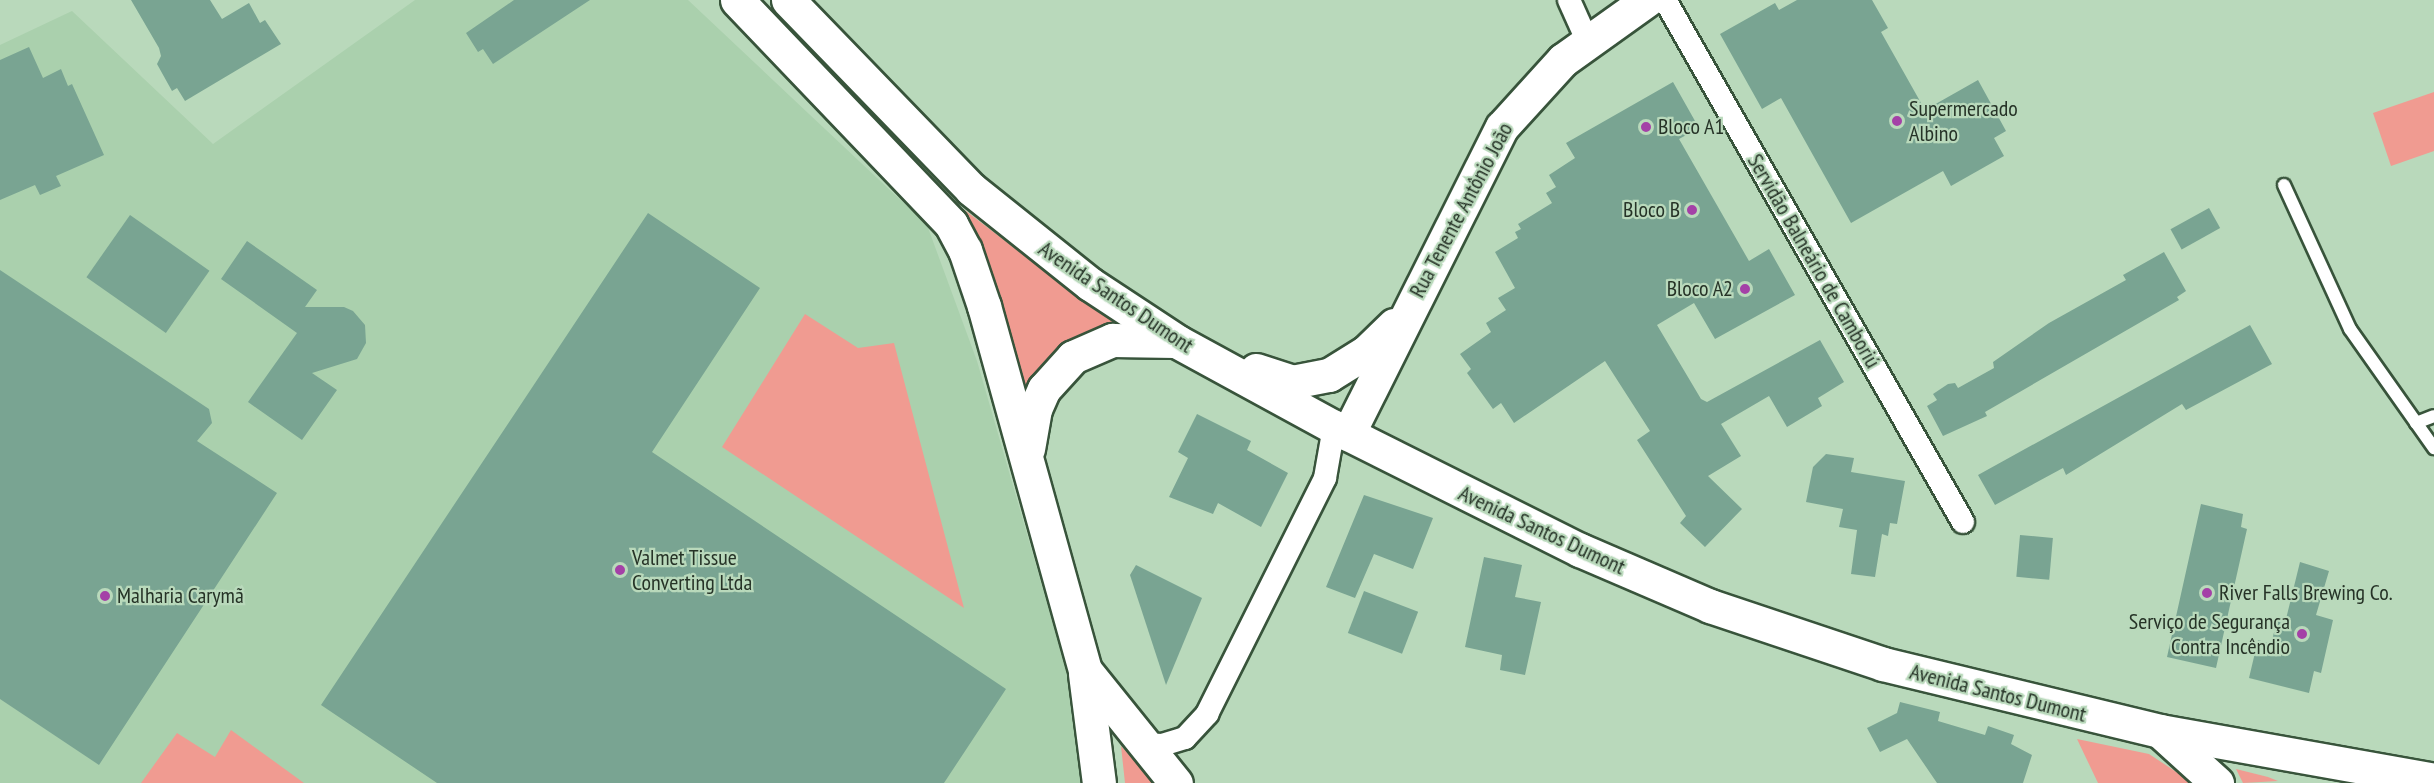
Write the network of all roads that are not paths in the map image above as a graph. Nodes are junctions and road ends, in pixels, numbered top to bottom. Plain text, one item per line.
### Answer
1 (737, 0) edge
2 (788, 0) edge
3 (1569, 0) edge
4 (1647, 0) edge
5 (1665, 0) edge
6 (1587, 40) junction
7 (2284, 185) dead end
8 (1090, 284) junction
9 (1408, 311) junction
10 (1178, 342) junction
11 (2434, 416) edge
12 (2416, 423) junction
13 (1341, 431) junction
14 (2434, 448) edge
15 (1027, 460) junction
16 (1963, 522) dead end
17 (1085, 670) junction
18 (2160, 732) junction
19 (1141, 744) junction
20 (2343, 767) junction
21 (2434, 780) edge
22 (1098, 783) edge
23 (1176, 783) edge
24 (2217, 783) edge
25 (2302, 783) edge

1 - 15 main road
2 - 8 main road, Avenida Santos Dumont
3 - 6 street
4 - 6 main road, Rua Tenente Antônio João
5 - 16 street, Servidão Balneário de Camboriú
6 - 9 main road, Rua Tenente Antônio João
7 - 12 lane
8 - 9 main road
8 - 10 main road, Avenida Santos Dumont
9 - 13 main road, Rua Tenente Antônio João
10 - 13 main road, Avenida Santos Dumont
10 - 15 main road
11 - 12 lane
12 - 14 lane
13 - 18 main road, Avenida Santos Dumont
13 - 19 street, Rua Tenente Antônio João
15 - 17 main road
17 - 19 main road
17 - 22 main road
18 - 20 main road, Avenida Santos Dumont
18 - 24 main road
19 - 23 main road
20 - 21 main road, Avenida Santos Dumont
20 - 25 main road

